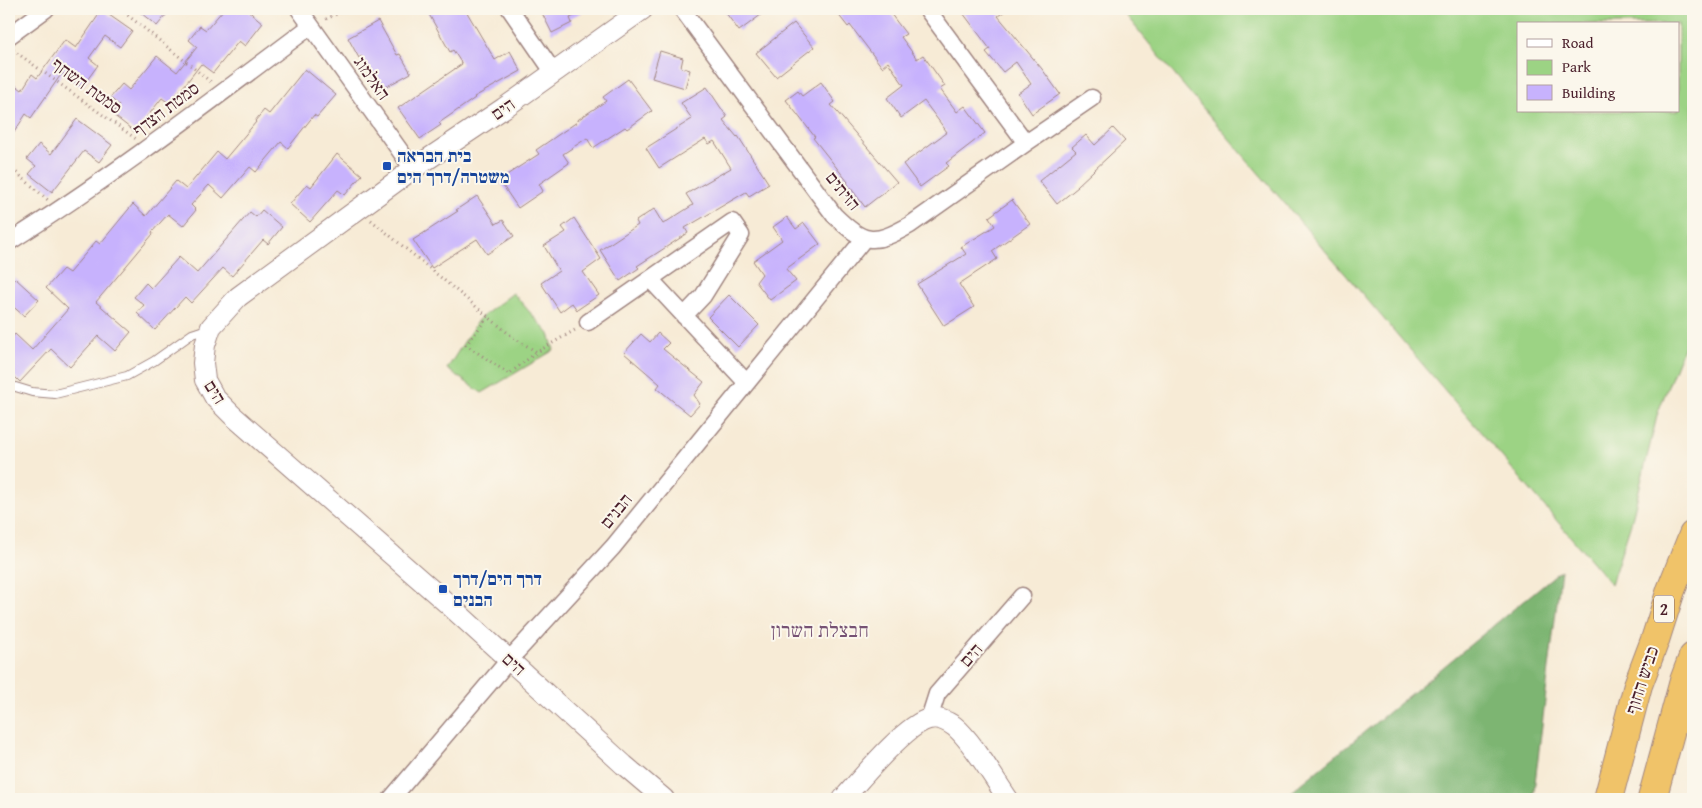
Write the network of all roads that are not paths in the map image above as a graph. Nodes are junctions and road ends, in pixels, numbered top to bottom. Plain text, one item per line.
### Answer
1 (46, 9) edge
2 (300, 9) edge
3 (510, 9) edge
4 (643, 9) edge
5 (682, 9) edge
6 (927, 9) edge
7 (311, 26) junction
8 (9, 36) edge
9 (554, 73) junction
10 (1092, 98) dead end
11 (1026, 143) junction
12 (414, 169) junction
13 (864, 239) junction
14 (9, 242) edge
15 (650, 279) junction
16 (684, 316) junction
17 (588, 322) road end
18 (211, 327) junction
19 (746, 382) junction
20 (9, 385) edge
21 (1693, 535) edge
22 (1022, 596) dead end
23 (1693, 657) edge
24 (509, 660) junction
25 (1638, 685) junction
26 (929, 719) junction
27 (391, 799) edge
28 (664, 799) edge
29 (843, 799) edge
30 (1008, 799) edge
31 (1589, 799) edge
32 (1608, 799) edge
33 (1652, 799) edge

1 - 8 street
2 - 7 street, האלמוג
3 - 9 street
4 - 9 street, הים
5 - 13 street, הזיתים
6 - 11 street
7 - 12 street, האלמוג
7 - 14 street, סמטת הצדף
9 - 12 street, הים
10 - 11 street
11 - 13 street
12 - 18 street, הים
13 - 19 street, הבנים
15 - 16 street
15 - 16 street
15 - 17 street
16 - 19 street
18 - 20 lane
18 - 24 street, הים
19 - 24 street, הבנים
21 - 25 highway, כביש החוף / 2
22 - 26 street, הים
23 - 33 highway
24 - 27 street, הבנים
24 - 28 street, הים
25 - 31 highway
25 - 32 highway, כביש החוף / 2
26 - 29 street
26 - 30 street

